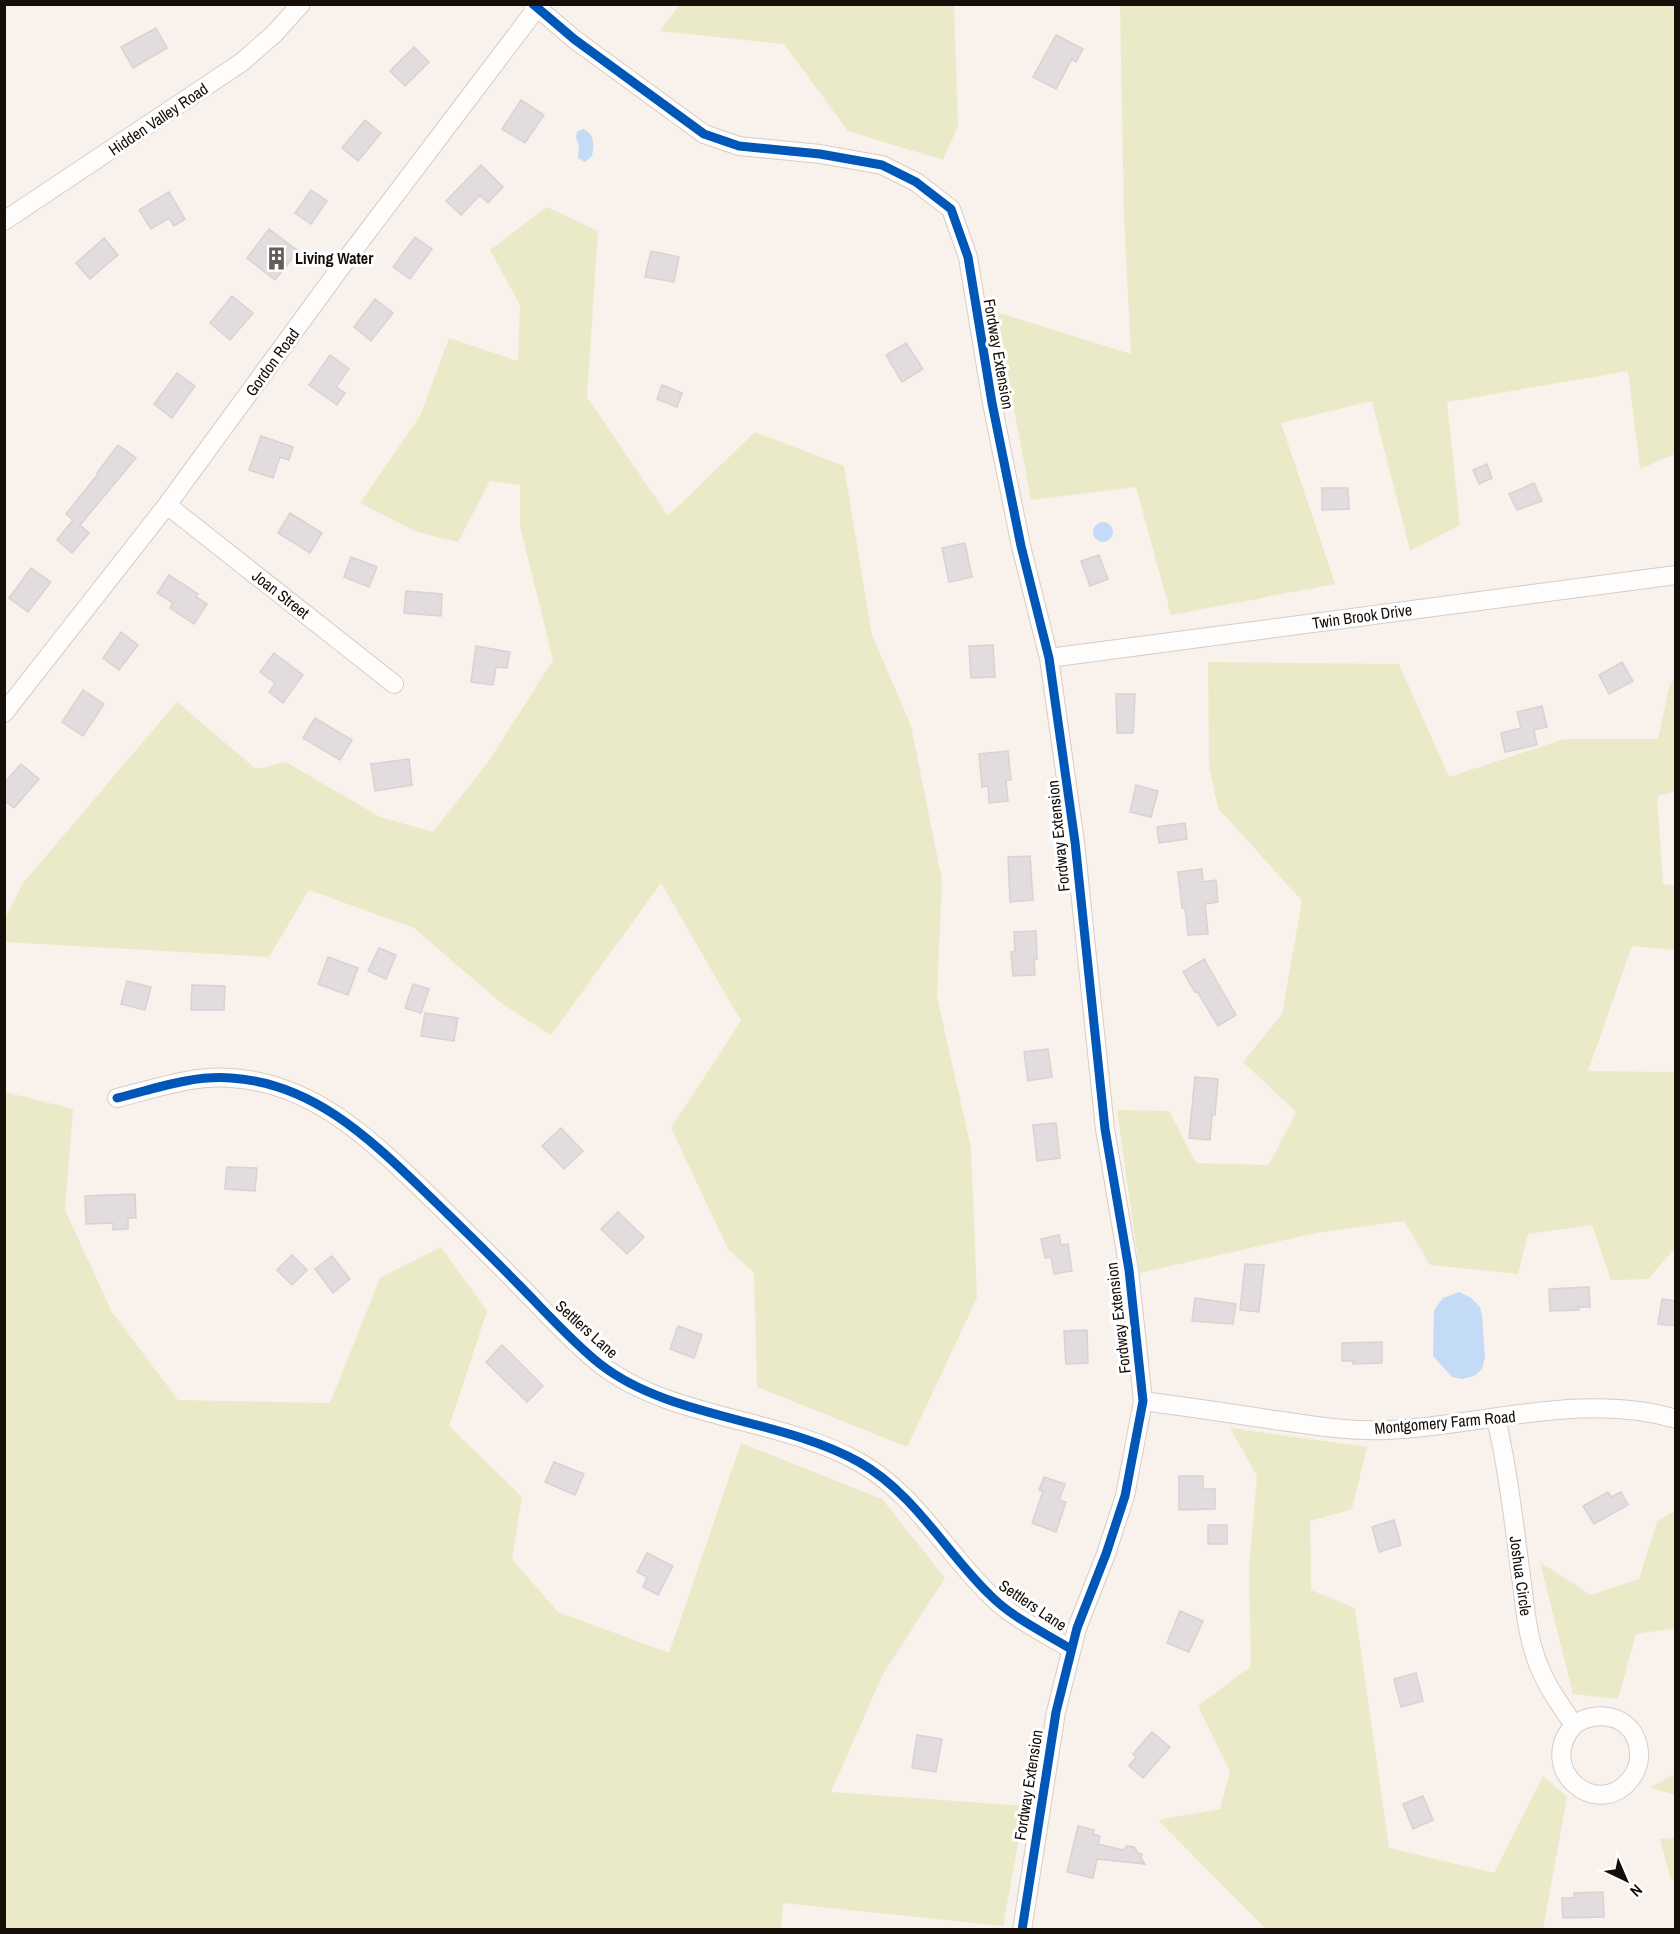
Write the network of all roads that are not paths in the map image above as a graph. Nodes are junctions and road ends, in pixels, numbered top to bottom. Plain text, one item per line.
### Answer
1 (301, 4) edge
2 (535, 7) edge
3 (4, 221) edge
4 (167, 505) junction
5 (1676, 575) edge
6 (1049, 658) junction
7 (394, 684) dead end
8 (4, 713) edge
9 (117, 1098) dead end
10 (1143, 1401) junction
11 (1496, 1418) junction
12 (1676, 1419) edge
13 (1071, 1649) junction
14 (1574, 1725) junction
15 (1022, 1929) edge

1 - 3 street, Hidden Valley Road
2 - 4 street, Gordon Road
2 - 6 street, Fordway Extension
4 - 7 street, Joan Street
4 - 8 street, Gordon Road
5 - 6 street, Twin Brook Drive
6 - 10 street, Fordway Extension
9 - 13 street, Settlers Lane
10 - 11 street, Montgomery Farm Road
10 - 13 street, Fordway Extension
11 - 12 street, Montgomery Farm Road
11 - 14 street, Joshua Circle
13 - 15 street, Fordway Extension
14 - 14 street

